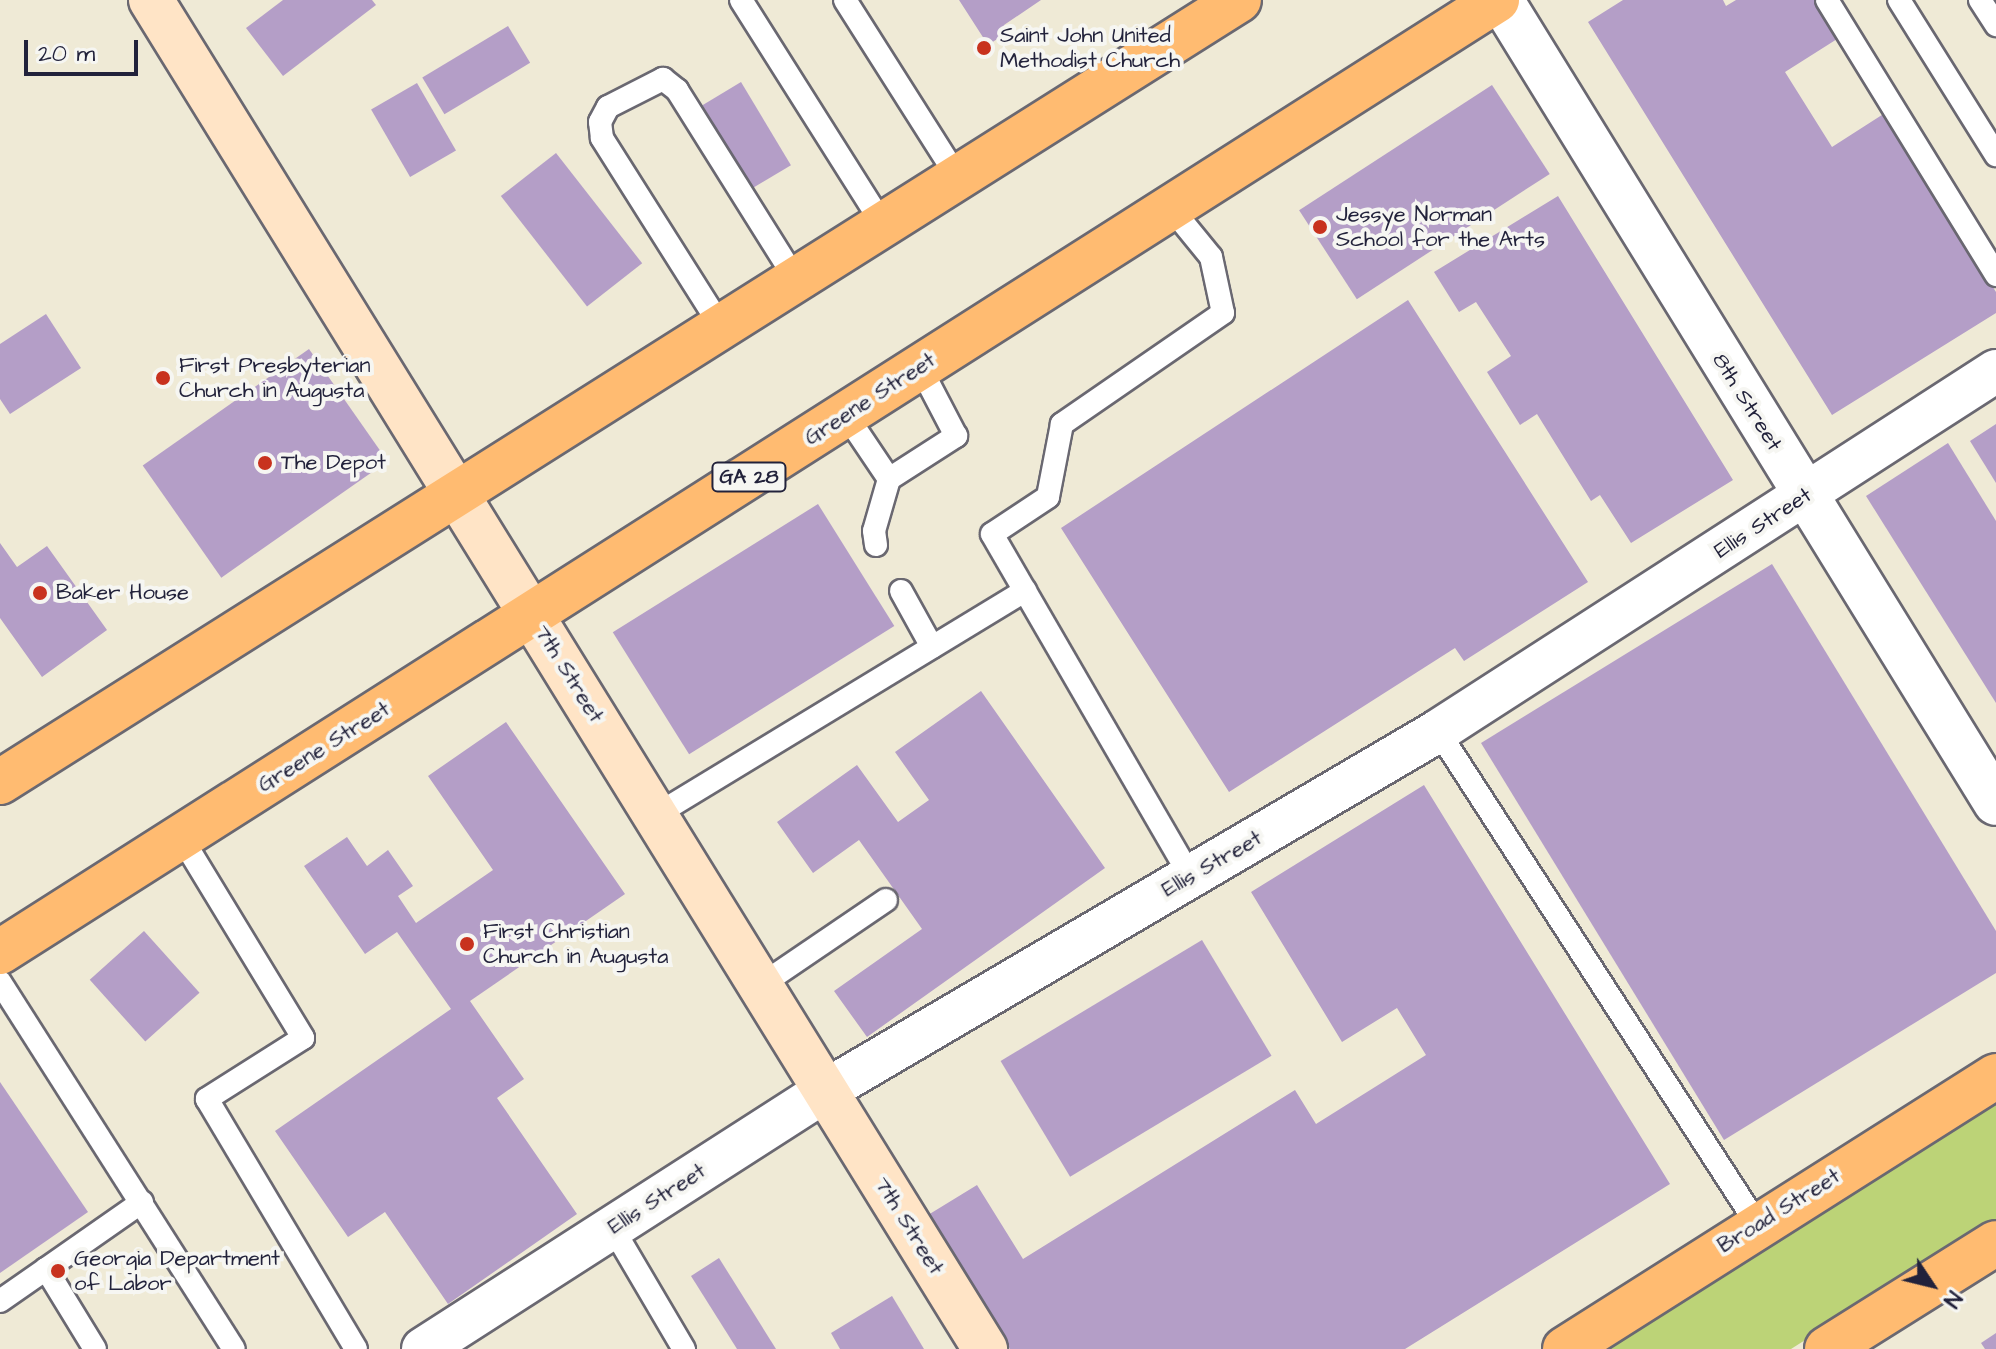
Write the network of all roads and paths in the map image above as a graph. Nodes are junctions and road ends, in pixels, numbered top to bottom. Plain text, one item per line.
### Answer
1 (151, 0) edge
2 (741, 0) edge
3 (845, 0) edge
4 (1239, 0) edge
5 (1499, 0) edge
6 (1827, 0) edge
7 (1899, 0) edge
8 (1980, 0) edge
9 (1996, 25) edge
10 (1996, 155) edge
11 (958, 178) junction
12 (1171, 208) junction
13 (883, 225) junction
14 (1996, 275) edge
15 (796, 280) junction
16 (722, 328) junction
17 (920, 367) junction
18 (1996, 371) edge
19 (846, 415) junction
20 (889, 479) junction
21 (458, 495) junction
22 (1805, 496) junction
23 (876, 545) dead end
24 (901, 591) dead end
25 (1025, 591) junction
26 (533, 614) junction
27 (932, 647) junction
28 (1438, 731) junction
29 (0, 782) edge
30 (1996, 803) edge
31 (656, 815) junction
32 (181, 837) junction
33 (1190, 876) junction
34 (886, 900) dead end
35 (0, 952) edge
36 (0, 982) edge
37 (761, 985) junction
38 (1996, 1076) edge
39 (825, 1091) junction
40 (142, 1202) junction
41 (1757, 1224) junction
42 (612, 1227) junction
43 (1996, 1243) edge
44 (46, 1269) junction
45 (0, 1301) edge
46 (1574, 1346) edge
47 (95, 1349) edge
48 (234, 1349) edge
49 (356, 1349) edge
50 (423, 1349) edge
51 (684, 1349) edge
52 (985, 1349) edge
53 (1827, 1349) edge

1 - 21 main road, 7th Street
2 - 13 lane
3 - 11 lane
4 - 11 main road
5 - 12 main road, Greene Street / GA 28
5 - 22 street, 8th Street
6 - 14 lane
7 - 10 lane
8 - 9 lane
11 - 13 main road
12 - 17 main road, Greene Street / GA 28
12 - 25 lane
13 - 15 main road
15 - 16 main road
15 - 16 lane
16 - 21 main road
17 - 19 main road, Greene Street / GA 28
17 - 20 lane
18 - 22 street, Ellis Street
19 - 20 lane
19 - 26 main road, Greene Street / GA 28
20 - 23 lane
21 - 26 main road, 7th Street
21 - 29 main road
22 - 28 street, Ellis Street
22 - 30 street, 8th Street
24 - 27 lane
25 - 27 lane
25 - 33 lane
26 - 31 main road, 7th Street
26 - 32 main road, Greene Street / GA 28
27 - 31 lane
28 - 33 street, Ellis Street
28 - 41 lane
31 - 37 main road, 7th Street
32 - 35 main road, Greene Street / GA 28
32 - 49 lane
33 - 39 street, Ellis Street
34 - 37 lane
36 - 40 lane
37 - 39 main road, 7th Street
38 - 41 main road, Broad Street
39 - 42 street, Ellis Street
39 - 52 main road, 7th Street
40 - 44 lane
40 - 48 lane
41 - 46 main road, Broad Street
42 - 50 street, Ellis Street
42 - 51 lane
43 - 53 main road
44 - 45 lane
44 - 47 lane

